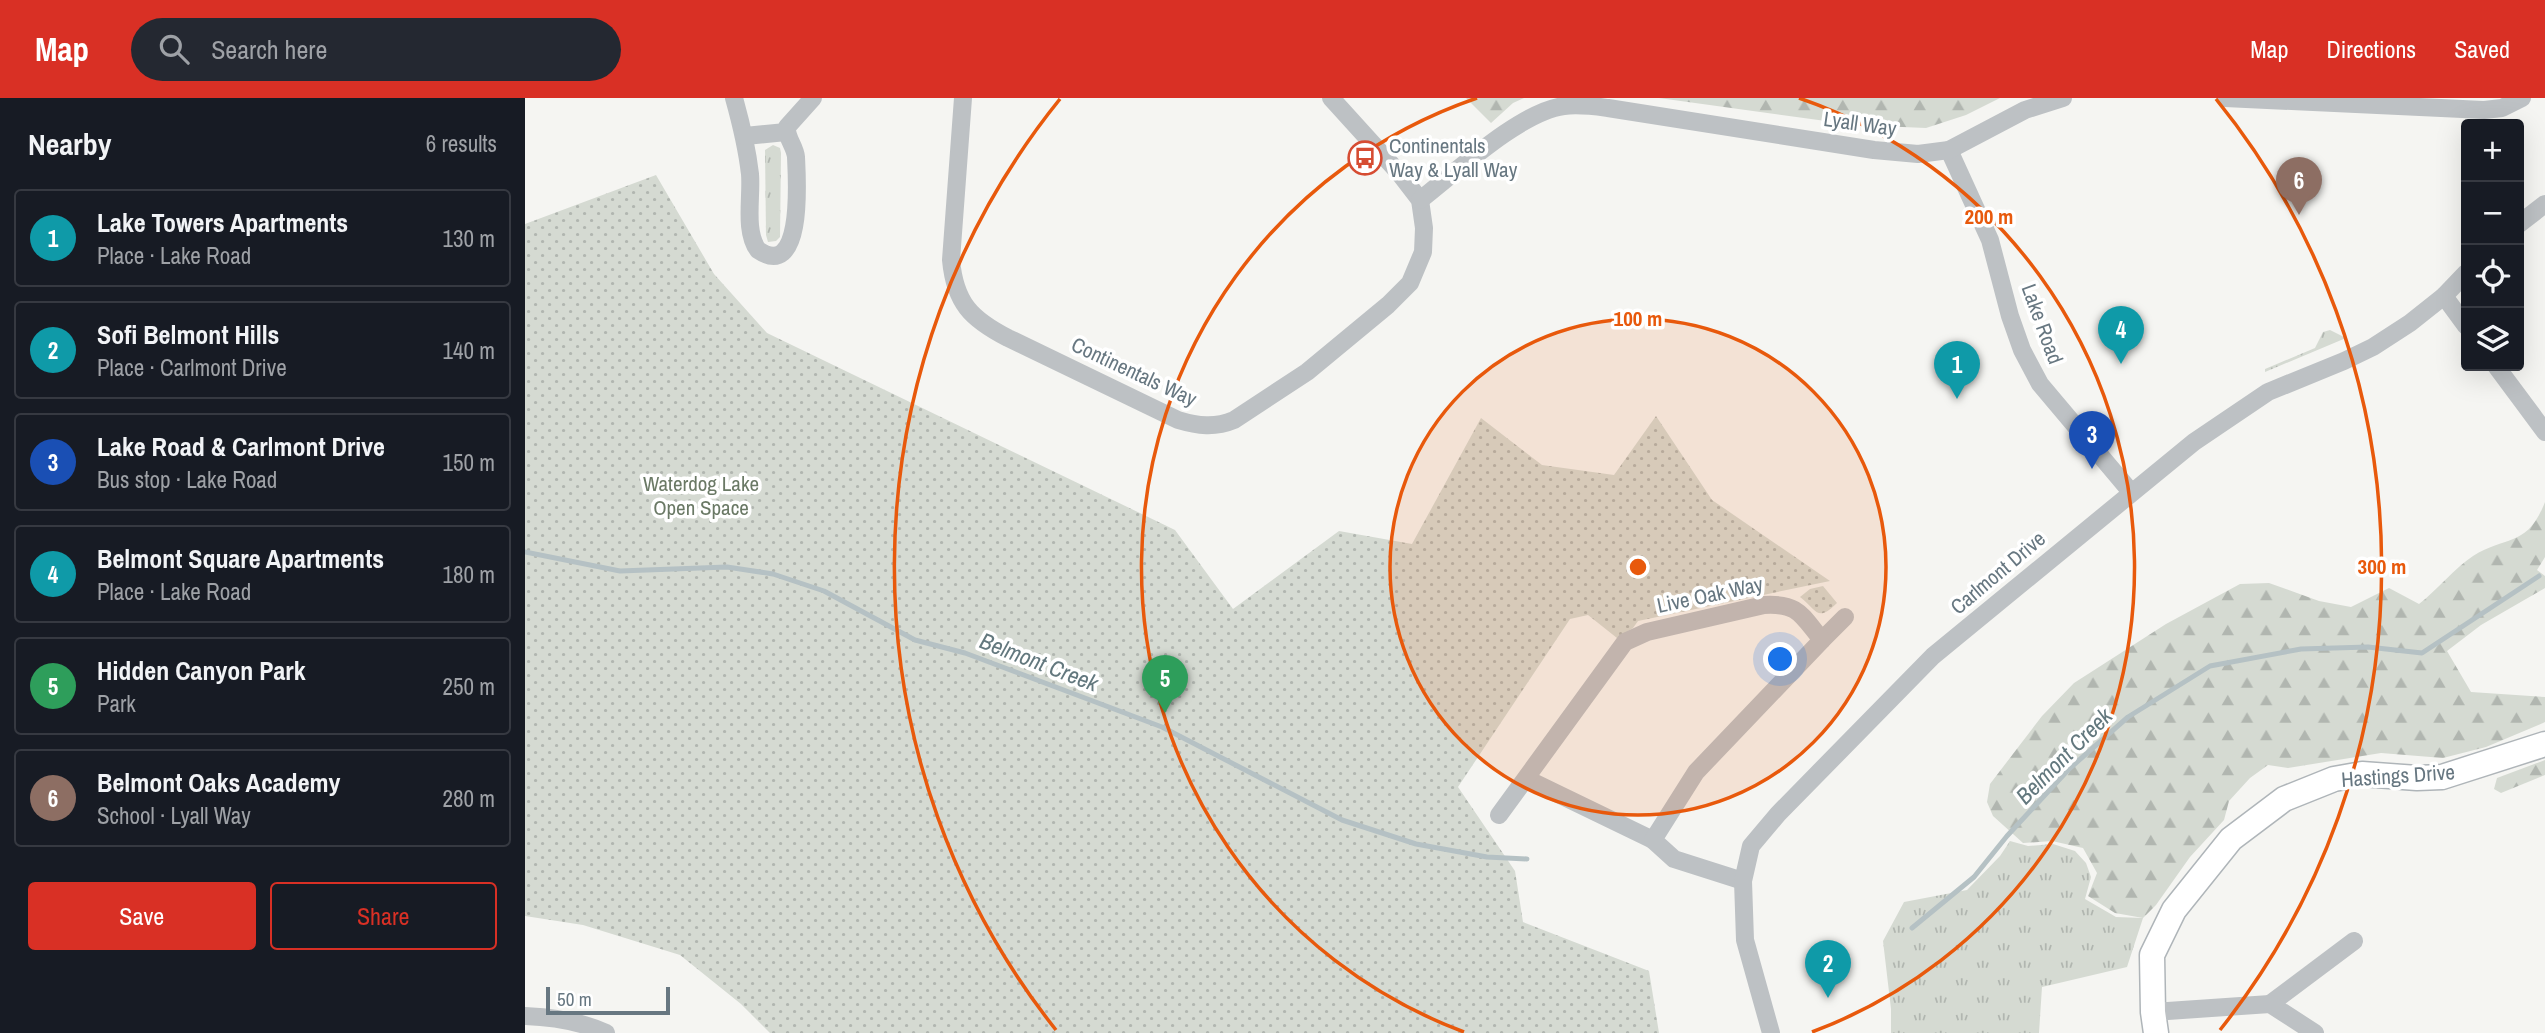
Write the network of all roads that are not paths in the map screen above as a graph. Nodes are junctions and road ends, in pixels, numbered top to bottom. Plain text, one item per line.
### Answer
1 (734, 98) edge
2 (813, 98) edge
3 (963, 98) edge
4 (1332, 98) edge
5 (2063, 98) edge
6 (2225, 98) edge
7 (2522, 98) edge
8 (786, 132) junction
9 (745, 136) junction
10 (1949, 150) junction
11 (1420, 201) junction
12 (2545, 204) edge
13 (2524, 219) edge
14 (2461, 278) edge
15 (2444, 296) junction
16 (2461, 319) edge
17 (2500, 371) edge
18 (2545, 432) edge
19 (2131, 492) junction
20 (1845, 617) dead end
21 (1822, 640) junction
22 (2545, 744) edge
23 (1527, 779) junction
24 (1499, 815) dead end
25 (1653, 840) junction
26 (1743, 881) junction
27 (2354, 941) dead end
28 (2270, 1004) junction
29 (525, 1016) edge
30 (2154, 1022) edge
31 (606, 1033) edge
32 (1771, 1033) edge
33 (2315, 1033) edge

1 - 9 street
2 - 8 street
3 - 11 street, Continentals Way
4 - 11 street, Continentals Way
5 - 10 street, Lyall Way
6 - 7 street
8 - 9 street
8 - 9 street
10 - 11 street, Lyall Way
10 - 19 street, Lake Road
12 - 13 street
14 - 15 street, Carlmont Drive
15 - 16 street
15 - 19 street, Carlmont Drive
17 - 18 street
19 - 26 street, Carlmont Drive
20 - 21 street
21 - 23 street, Live Oak Way
21 - 25 street
22 - 30 street, Hastings Drive
23 - 24 street, Live Oak Way
23 - 25 street
25 - 26 street
26 - 32 street, Carlmont Drive
27 - 28 street
28 - 30 street
28 - 33 street
29 - 31 street

